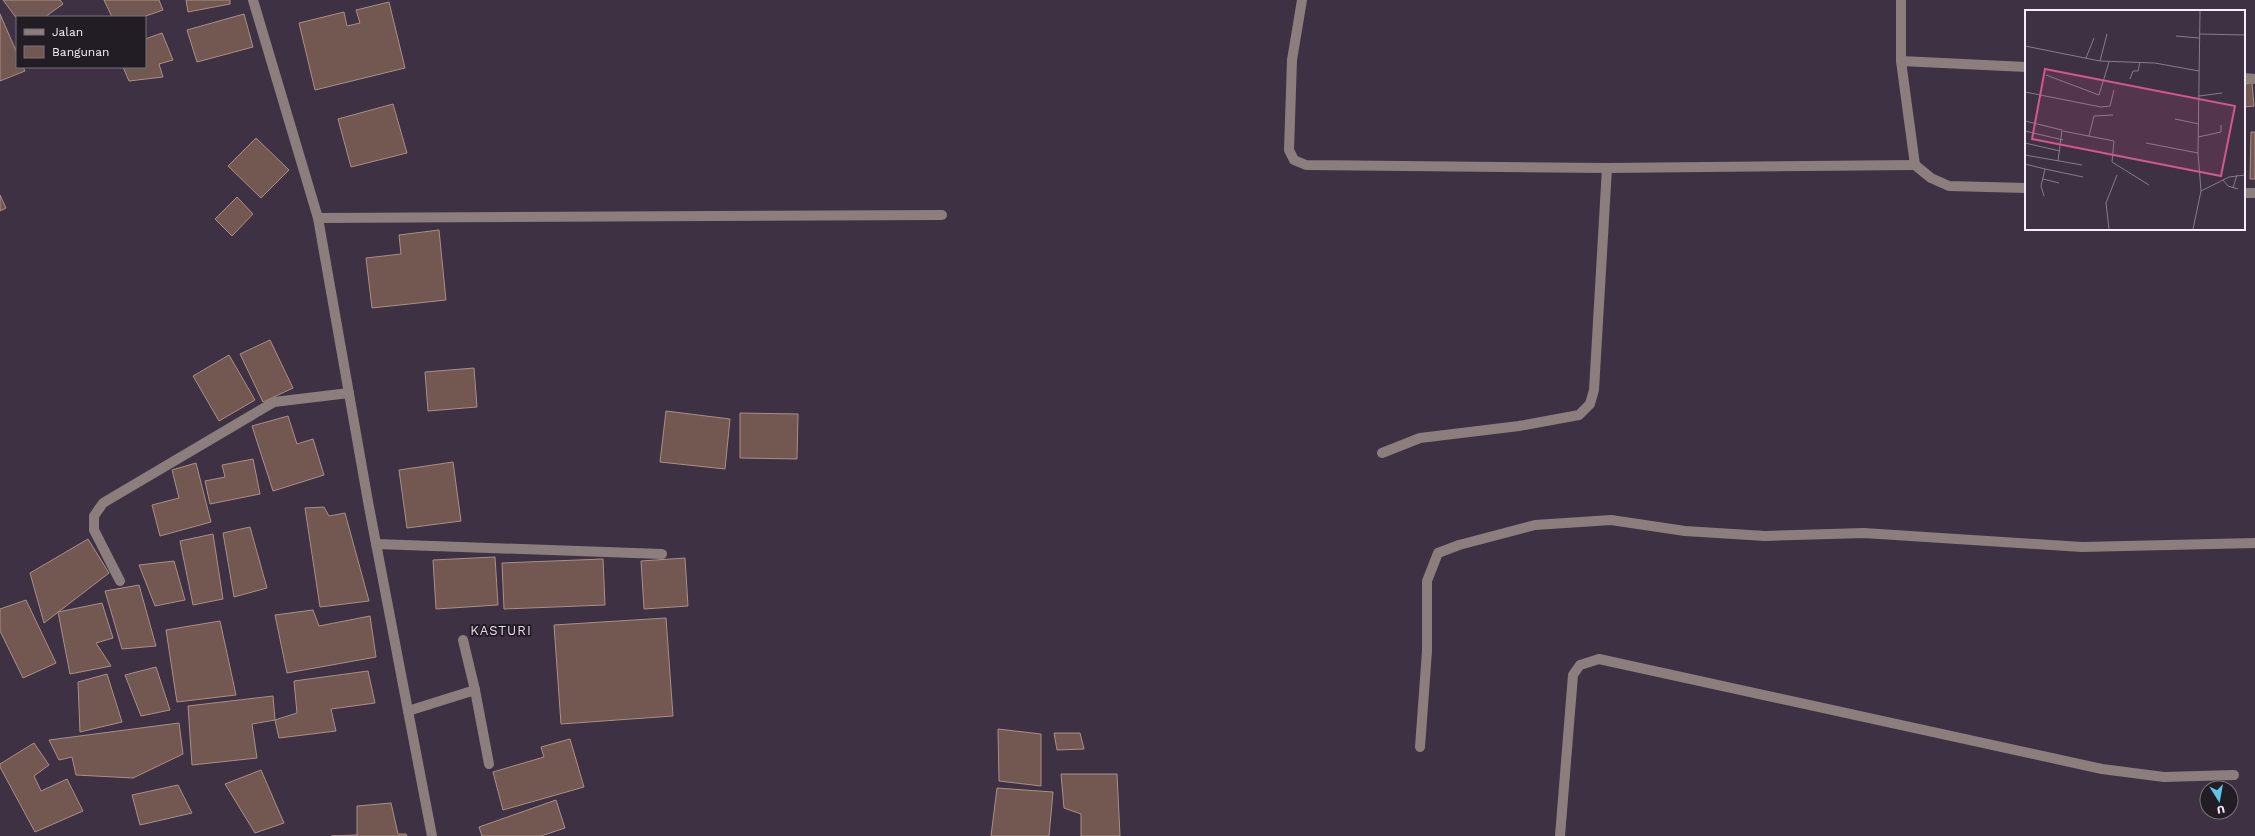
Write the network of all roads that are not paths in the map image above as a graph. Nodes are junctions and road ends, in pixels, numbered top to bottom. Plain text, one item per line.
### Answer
1 (253, 0) edge
2 (1302, 0) edge
3 (1901, 0) edge
4 (1900, 61) junction
5 (2025, 67) edge
6 (2245, 78) edge
7 (2255, 79) edge
8 (1915, 165) junction
9 (1607, 168) junction
10 (2025, 188) edge
11 (942, 215) dead end
12 (318, 218) junction
13 (349, 393) junction
14 (1382, 453) dead end
15 (2255, 543) edge
16 (376, 544) junction
17 (662, 554) dead end
18 (120, 581) dead end
19 (463, 640) dead end
20 (475, 690) junction
21 (408, 711) junction
22 (1420, 747) dead end
23 (489, 764) dead end
24 (2234, 775) dead end
25 (432, 836) edge
26 (1560, 836) edge

1 - 12 street
2 - 9 street
3 - 4 street
4 - 5 street
4 - 8 street
6 - 7 street
8 - 9 street
8 - 10 street
9 - 14 street
11 - 12 street
12 - 13 street
13 - 16 street
13 - 18 street
15 - 22 street
16 - 17 street
16 - 21 street
19 - 20 street
20 - 21 street
20 - 23 street
21 - 25 street
24 - 26 street

